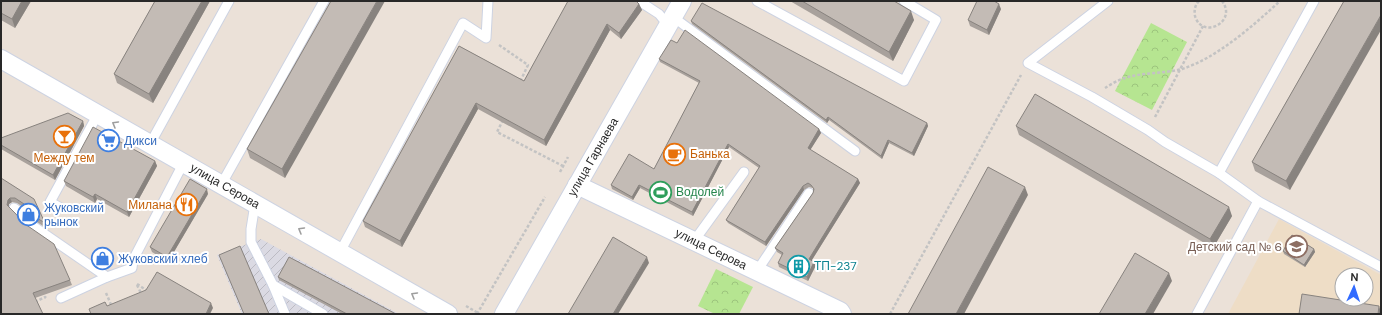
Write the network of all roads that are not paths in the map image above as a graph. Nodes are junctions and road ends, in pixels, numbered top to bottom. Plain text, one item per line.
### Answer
1 (228, 1) edge
2 (324, 1) edge
3 (488, 1) edge
4 (639, 1) edge
5 (682, 1) edge
6 (757, 1) edge
7 (904, 1) edge
8 (1108, 1) edge
9 (1314, 1) edge
10 (671, 21) junction
11 (1, 59) edge
12 (98, 114) junction
13 (150, 144) junction
14 (855, 151) dead end
15 (184, 162) junction
16 (744, 172) dead end
17 (1219, 173) junction
18 (221, 185) junction
19 (577, 185) junction
20 (809, 193) dead end
21 (1258, 201) junction
22 (255, 204) junction
23 (14, 208) edge
24 (61, 208) dead end
25 (694, 241) junction
26 (340, 252) junction
27 (1381, 267) edge
28 (757, 271) junction
29 (104, 279) junction
30 (272, 285) junction
31 (61, 298) dead end
32 (284, 314) edge
33 (322, 314) edge
34 (448, 314) edge
35 (504, 314) edge
36 (842, 314) edge
37 (1196, 314) edge

1 - 13 lane
2 - 18 lane
3 - 26 lane
4 - 10 lane
5 - 10 street, улица Гарнаева
6 - 7 lane
8 - 17 lane
9 - 17 lane
10 - 14 lane
10 - 19 street, улица Гарнаева
11 - 12 street, улица Серова
13 -> 12 street, улица Серова
12 - 24 lane
13 - 15 street, улица Серова
15 - 18 street, улица Серова
15 - 29 lane
16 - 25 lane
17 - 21 lane
18 - 22 street, улица Серова
19 - 25 street, улица Серова
19 - 35 street, улица Гарнаева
20 - 28 lane
21 - 27 lane
21 - 37 lane
26 -> 22 street, улица Серова
22 - 30 lane
23 - 29 lane
25 - 28 street, улица Серова
34 -> 26 street, улица Серова
28 - 36 street, улица Серова
29 - 31 lane
30 - 32 lane
30 - 33 lane

